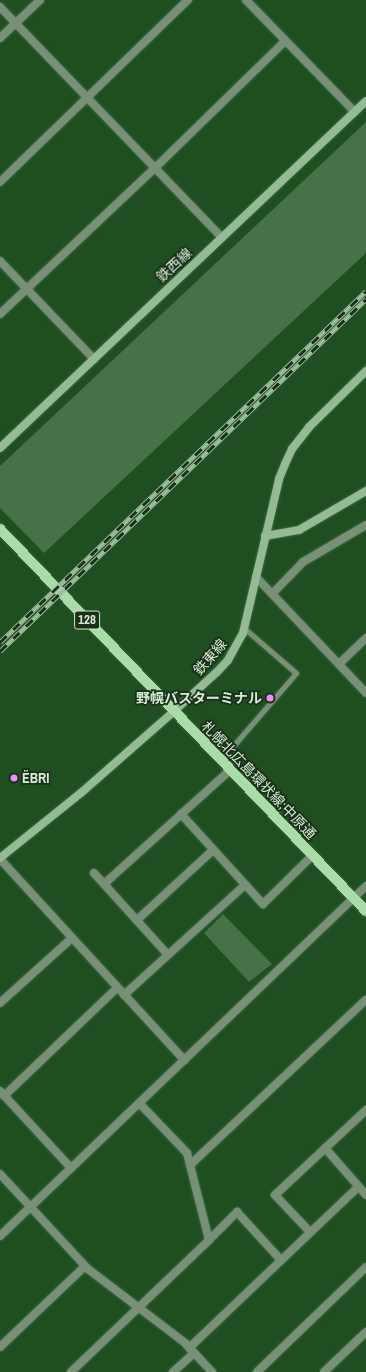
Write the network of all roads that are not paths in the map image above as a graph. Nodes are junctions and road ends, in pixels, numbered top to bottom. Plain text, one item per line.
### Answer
1 (40, 0) edge
2 (188, 0) edge
3 (246, 0) edge
4 (0, 7) edge
5 (16, 24) junction
6 (0, 38) edge
7 (285, 41) junction
8 (86, 97) junction
9 (366, 102) edge
10 (354, 112) junction
11 (155, 168) junction
12 (0, 182) edge
13 (222, 238) junction
14 (0, 261) edge
15 (26, 288) junction
16 (0, 314) edge
17 (94, 359) junction
18 (366, 371) edge
19 (0, 448) edge
20 (366, 491) edge
21 (366, 525) edge
22 (0, 529) edge
23 (265, 536) junction
24 (256, 577) junction
25 (272, 594) junction
26 (244, 628) junction
27 (366, 638) edge
28 (339, 664) junction
29 (366, 692) edge
30 (173, 712) junction
31 (221, 761) junction
32 (230, 770) junction
33 (180, 814) junction
34 (213, 850) junction
35 (312, 856) junction
36 (0, 858) edge
37 (94, 873) dead end
38 (104, 884) junction
39 (245, 885) junction
40 (366, 886) edge
41 (353, 898) junction
42 (366, 911) edge
43 (137, 920) junction
44 (72, 938) junction
45 (168, 955) junction
46 (118, 988) junction
47 (124, 995) junction
48 (366, 1000) edge
49 (0, 1003) edge
50 (184, 1060) junction
51 (2, 1093) edge
52 (139, 1103) junction
53 (366, 1110) edge
54 (324, 1148) junction
55 (190, 1165) junction
56 (71, 1168) junction
57 (0, 1174) edge
58 (358, 1187) junction
59 (366, 1195) edge
60 (31, 1206) junction
61 (310, 1232) junction
62 (0, 1236) edge
63 (209, 1240) junction
64 (281, 1260) junction
65 (85, 1266) junction
66 (366, 1267) edge
67 (139, 1308) junction
68 (366, 1332) edge
69 (0, 1347) edge
70 (191, 1350) junction
71 (71, 1372) edge
72 (173, 1372) edge
73 (212, 1372) edge
74 (257, 1372) edge
75 (324, 1372) edge

1 - 5 street
2 - 8 street
3 - 7 street
4 - 5 street
5 - 6 street
5 - 8 street
7 - 10 street
7 - 11 street
8 - 11 street
8 - 12 street
9 - 10 street, 鉄西線
10 - 13 street, 鉄西線
11 - 13 street
11 - 15 street
13 - 17 street, 鉄西線
14 - 15 street
15 - 16 street
15 - 17 street
17 - 19 street, 鉄西線
18 - 23 street, 鉄東線
20 - 23 street
21 - 25 street
22 - 30 main road, 札幌北広島環状線;中原通 / 128
23 - 24 street, 鉄東線
24 - 25 street
24 - 26 street, 鉄東線
25 - 28 street
26 - 30 street, 鉄東線
26 - 31 lane
27 - 28 street
28 - 29 street
30 - 31 main road, 札幌北広島環状線;中原通 / 128
30 - 36 street, 鉄東線
31 - 32 main road, 札幌北広島環状線;中原通 / 128
32 - 33 street
32 - 35 main road, 札幌北広島環状線;中原通 / 128
33 - 34 street
33 - 38 street
34 - 39 street
34 - 43 street
35 - 39 street
35 - 41 main road, 札幌北広島環状線;中原通 / 128
36 - 44 street
37 - 38 street
38 - 43 street
39 - 45 street
40 - 41 street
41 - 42 main road, 札幌北広島環状線;中原通 / 128
41 - 50 street
43 - 45 street
44 - 46 street
44 - 49 street
45 - 47 street
46 - 47 street
46 - 51 street
47 - 50 street
48 - 55 street
50 - 52 street
51 - 56 street
52 - 55 street
52 - 56 street
53 - 54 street
54 - 58 street
54 - 61 street
55 - 63 street
56 - 60 street
57 - 60 street
58 - 59 street
58 - 61 street
60 - 62 street
60 - 65 street
61 - 64 street
63 - 64 street
63 - 67 street
64 - 70 street
65 - 67 street
65 - 69 street
66 - 74 street
67 - 70 street
67 - 71 street
68 - 75 street
70 - 72 street
70 - 73 street

